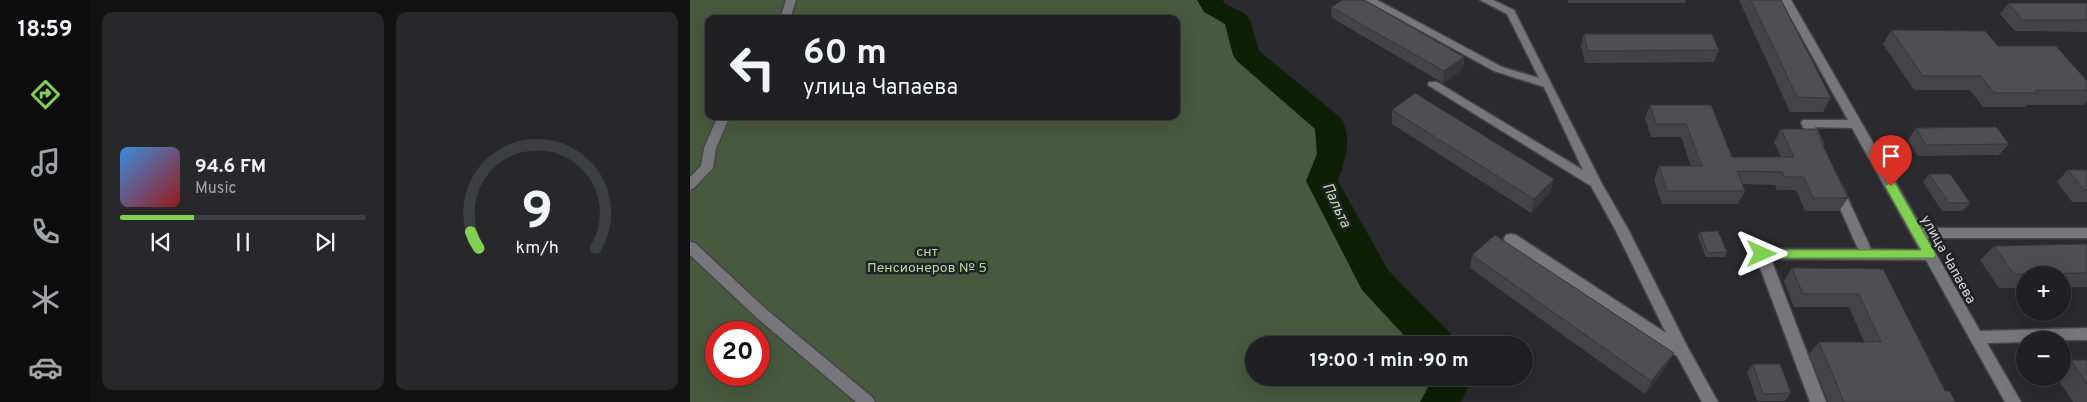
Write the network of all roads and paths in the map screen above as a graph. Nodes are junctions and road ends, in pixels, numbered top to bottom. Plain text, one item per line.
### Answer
1 (791, 0) edge
2 (1370, 0) edge
3 (1487, 0) edge
4 (1786, 0) edge
5 (787, 15) edge
6 (1433, 85) dead end
7 (1548, 85) junction
8 (722, 120) edge
9 (1856, 124) junction
10 (1823, 158) edge
11 (1831, 175) edge
12 (1595, 184) junction
13 (690, 185) edge
14 (1917, 233) junction
15 (2087, 234) edge
16 (1511, 239) dead end
17 (690, 247) edge
18 (1867, 255) junction
19 (1930, 255) junction
20 (2087, 334) edge
21 (1976, 337) junction
22 (1682, 351) junction
23 (867, 402) edge
24 (1710, 402) edge
25 (1818, 402) edge
26 (2013, 402) edge

1 - 5 street
2 - 7 street
3 - 7 street
4 - 9 street, улица Чапаева
6 - 12 street
7 - 12 street
8 - 13 street
9 - 10 street
9 - 14 street, улица Чапаева
11 - 18 street
12 - 22 street
14 - 15 street
14 - 19 street, улица Чапаева
16 - 22 street
17 - 23 street
18 - 19 street
18 - 25 street
19 - 21 street, улица Чапаева
20 - 21 street
21 - 26 street, улица Чапаева
22 - 24 street

